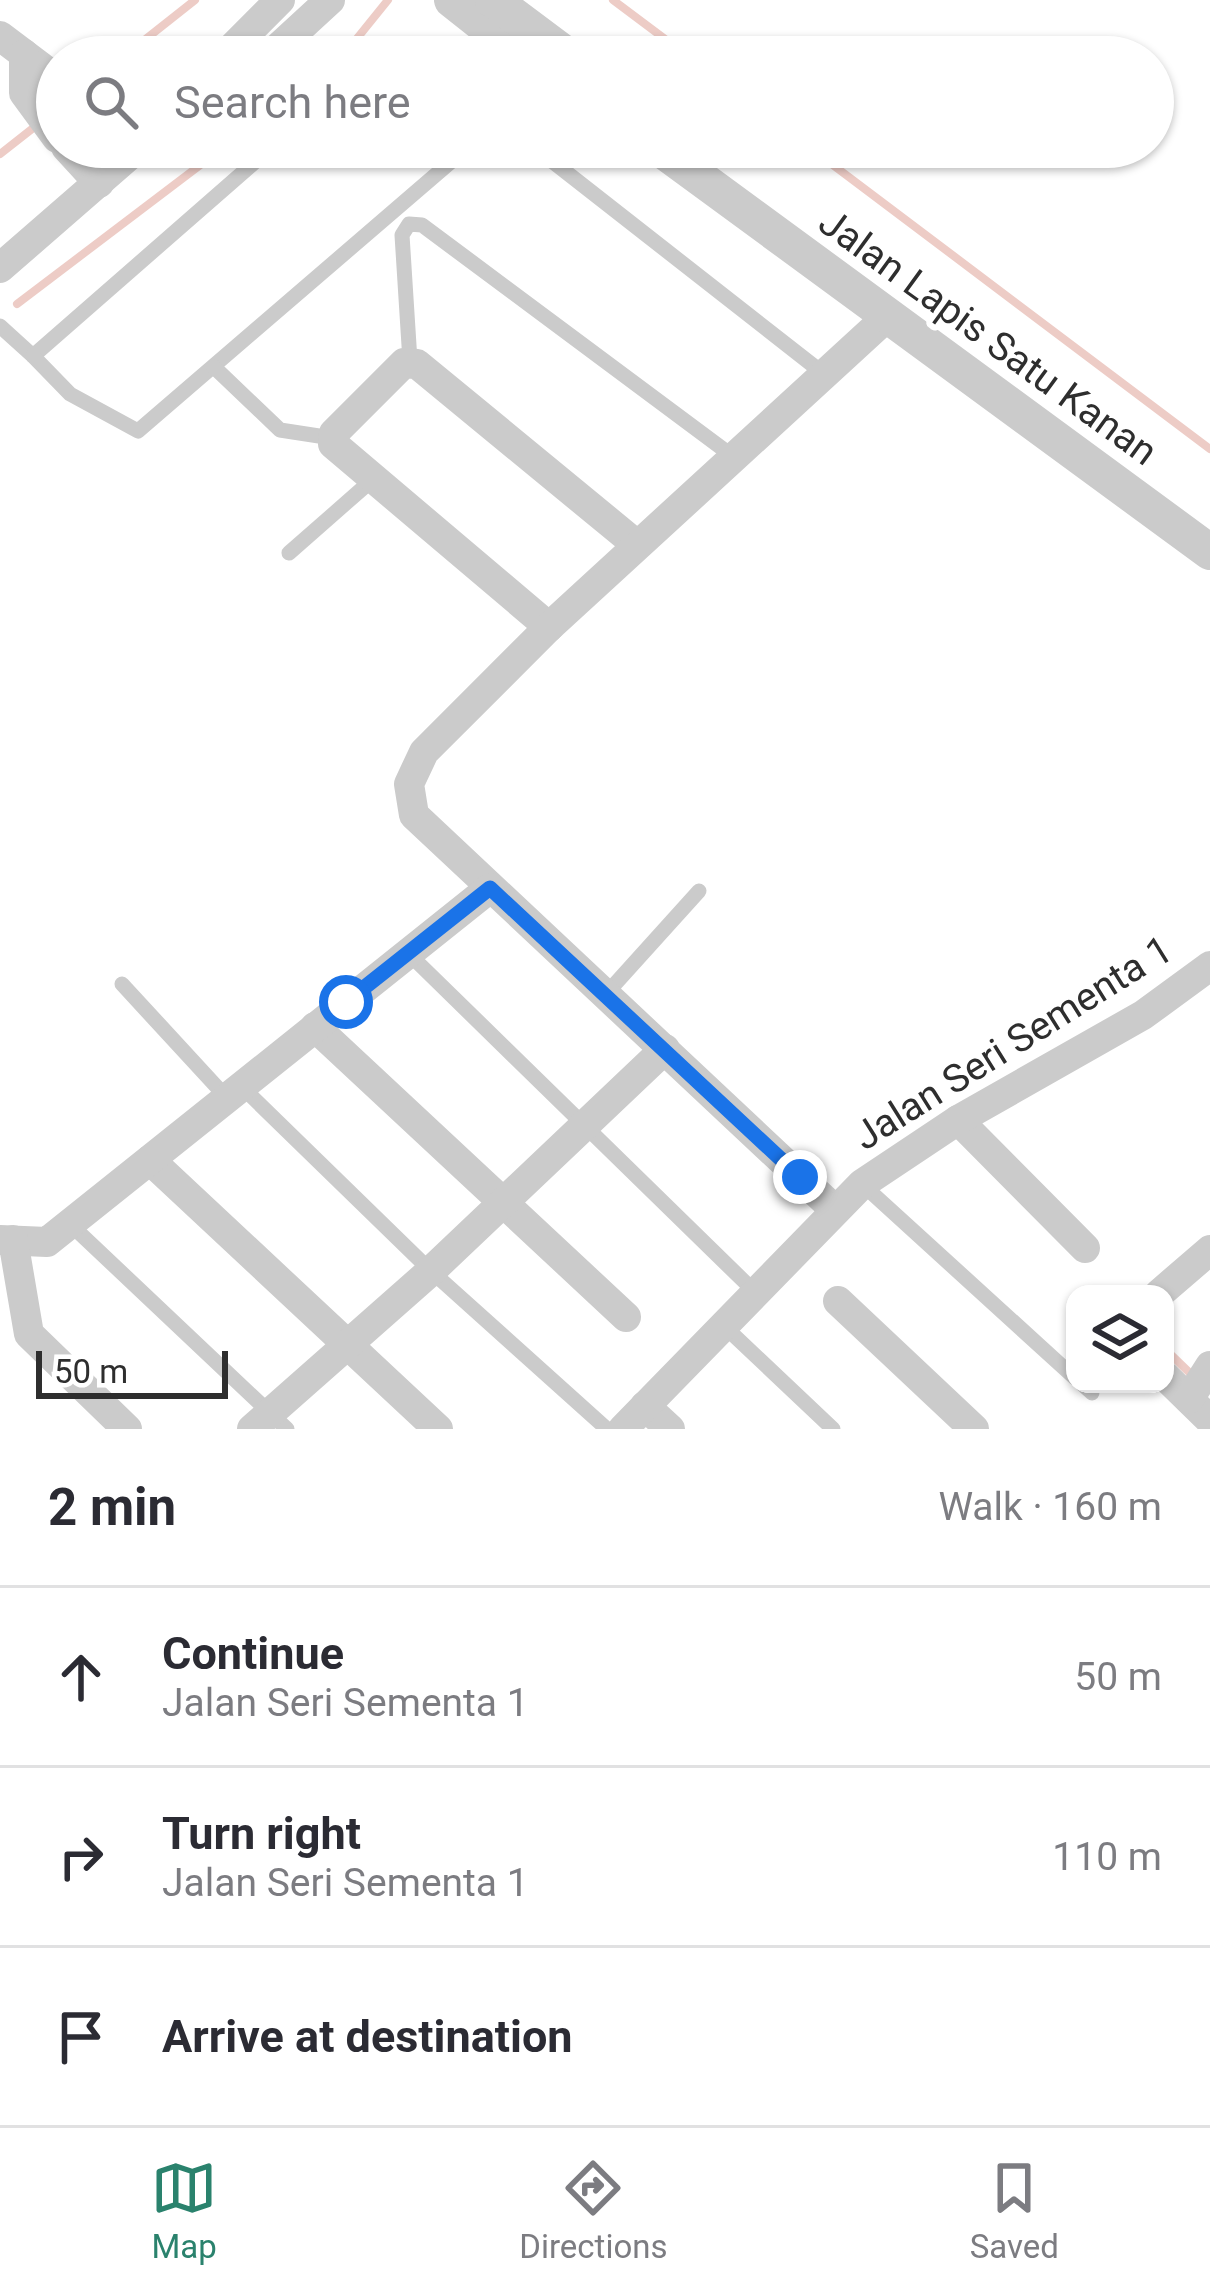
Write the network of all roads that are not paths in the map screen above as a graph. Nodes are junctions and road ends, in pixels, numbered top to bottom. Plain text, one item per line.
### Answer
1 (280, 0) edge
2 (329, 0) edge
3 (452, 0) edge
4 (493, 0) edge
5 (244, 36) edge
6 (290, 36) edge
7 (497, 36) edge
8 (541, 36) edge
9 (12, 45) edge
10 (36, 63) edge
11 (36, 114) edge
12 (85, 168) edge
13 (115, 168) edge
14 (248, 168) edge
15 (444, 168) edge
16 (561, 168) edge
17 (687, 168) edge
18 (99, 184) junction
19 (396, 209) junction
20 (409, 224) junction
21 (0, 268) edge
22 (888, 316) junction
23 (0, 326) edge
24 (33, 356) junction
25 (410, 361) junction
26 (214, 367) junction
27 (824, 374) junction
28 (332, 438) junction
29 (731, 455) junction
30 (371, 481) junction
31 (637, 544) junction
32 (1210, 551) edge
33 (289, 553) dead end
34 (549, 627) junction
35 (490, 888) junction
36 (699, 891) dead end
37 (408, 952) junction
38 (1210, 966) edge
39 (122, 984) dead end
40 (606, 994) junction
41 (315, 1027) junction
42 (665, 1049) junction
43 (234, 1092) junction
44 (958, 1120) junction
45 (586, 1126) junction
46 (150, 1160) junction
47 (862, 1184) junction
48 (506, 1200) junction
49 (834, 1209) junction
50 (70, 1224) junction
51 (6, 1240) edge
52 (1085, 1248) dead end
53 (1210, 1250) edge
54 (431, 1271) junction
55 (1169, 1285) edge
56 (754, 1292) junction
57 (838, 1300) dead end
58 (626, 1317) dead end
59 (723, 1325) junction
60 (346, 1344) junction
61 (1066, 1370) edge
62 (645, 1406) junction
63 (269, 1424) edge
64 (128, 1429) edge
65 (438, 1429) edge
66 (607, 1429) edge
67 (623, 1429) edge
68 (670, 1429) edge
69 (832, 1429) edge
70 (974, 1429) edge

1 - 5 street
2 - 6 street
3 - 7 street
4 - 8 street
9 - 10 street
9 - 11 street
12 - 18 street
13 - 18 street
14 - 24 lane
15 - 19 lane
16 - 27 lane
17 - 22 street, Jalan Lapis Satu Kanan
18 - 21 street
19 - 20 lane
19 - 26 lane
20 - 25 lane
20 - 29 lane
22 - 27 street
22 - 32 street, Jalan Lapis Satu Kanan
23 - 24 lane
24 - 26 lane
25 - 28 street
25 - 31 street
26 - 28 lane
27 - 29 street
28 - 30 street
29 - 31 street
30 - 33 lane
30 - 34 street
31 - 34 street
34 - 35 street
35 - 37 street
35 - 40 street
36 - 40 lane
37 - 41 street
37 - 45 lane
38 - 44 street, Jalan Seri Sementa 1
39 - 43 lane
40 - 42 street
41 - 43 street
41 - 48 street
42 - 45 street
42 - 49 street
43 - 46 street
43 - 54 lane
44 - 47 street, Jalan Seri Sementa 1
44 - 52 street
45 - 48 street
45 - 56 lane
46 - 50 street
46 - 60 street
47 - 49 street, Jalan Seri Sementa 1
47 - 61 lane
48 - 54 street
48 - 58 street
49 - 56 street, Jalan Seri Sementa 1
50 - 51 street
50 - 63 lane
51 - 64 street
53 - 55 street
54 - 60 street
54 - 66 lane
56 - 59 street, Jalan Seri Sementa 1
57 - 70 street
59 - 62 street, Jalan Seri Sementa 1
59 - 69 lane
60 - 63 street
60 - 65 street
62 - 67 street, Jalan Seri Sementa 1
62 - 68 street

